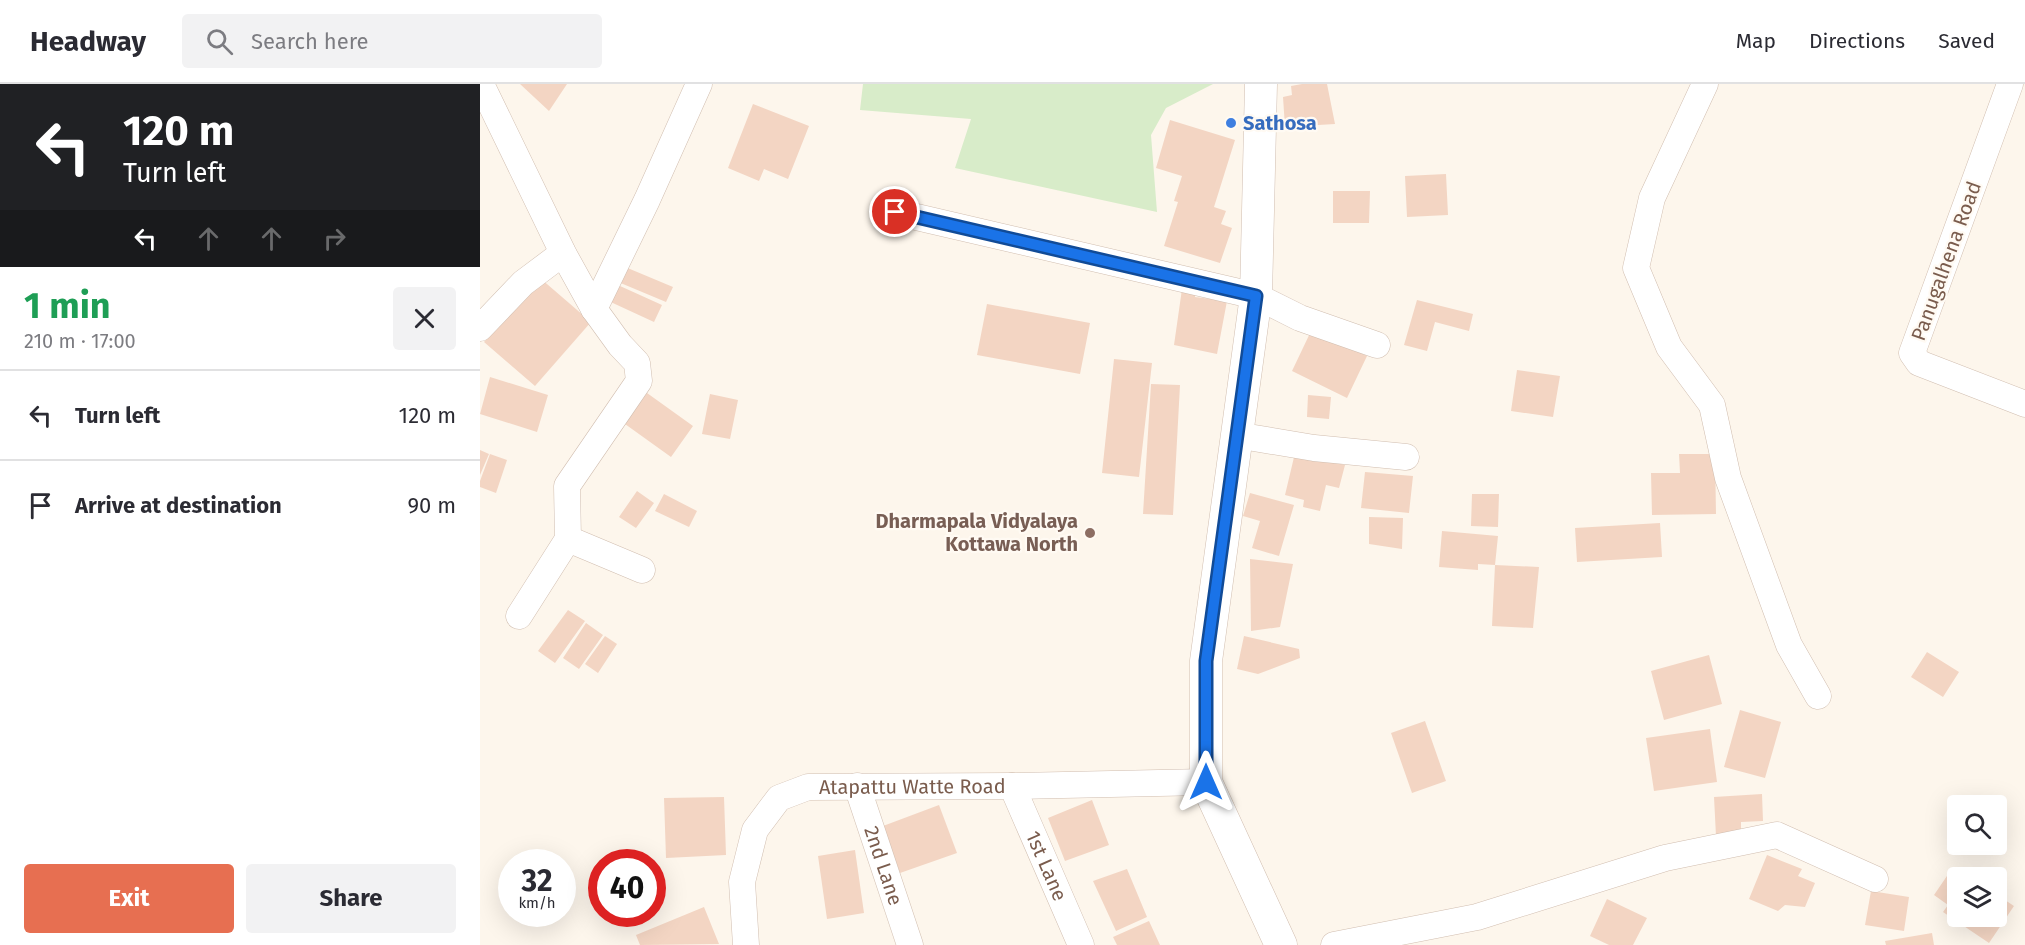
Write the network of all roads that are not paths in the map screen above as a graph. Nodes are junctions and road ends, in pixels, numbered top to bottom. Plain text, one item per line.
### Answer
1 (481, 84) edge
2 (699, 84) edge
3 (1261, 84) edge
4 (1705, 84) edge
5 (2015, 93) edge
6 (895, 212) dead end
7 (563, 254) junction
8 (1256, 296) junction
9 (594, 309) junction
10 (480, 328) edge
11 (1377, 345) dead end
12 (2025, 404) edge
13 (1236, 435) junction
14 (1406, 457) dead end
15 (568, 539) junction
16 (642, 570) dead end
17 (519, 616) dead end
18 (1818, 696) dead end
19 (1206, 782) junction
20 (857, 786) junction
21 (1012, 786) junction
22 (1875, 879) dead end
23 (746, 945) edge
24 (910, 945) edge
25 (1081, 945) edge
26 (1281, 945) edge
27 (1334, 945) edge

1 - 7 street
2 - 9 street
3 - 8 street
4 - 18 street
5 - 12 street, Panugalhena Road
6 - 8 street
7 - 9 street
7 - 10 street
8 - 11 street
8 - 13 street
9 - 15 street
13 - 14 street
13 - 19 street
15 - 16 street
15 - 17 street
19 - 21 street, Atapattu Watte Road
19 - 26 street
20 - 21 street, Atapattu Watte Road
20 - 23 street, Atapattu Watte Road
20 - 24 street, 2nd Lane
21 - 25 street, 1st Lane
22 - 27 street

